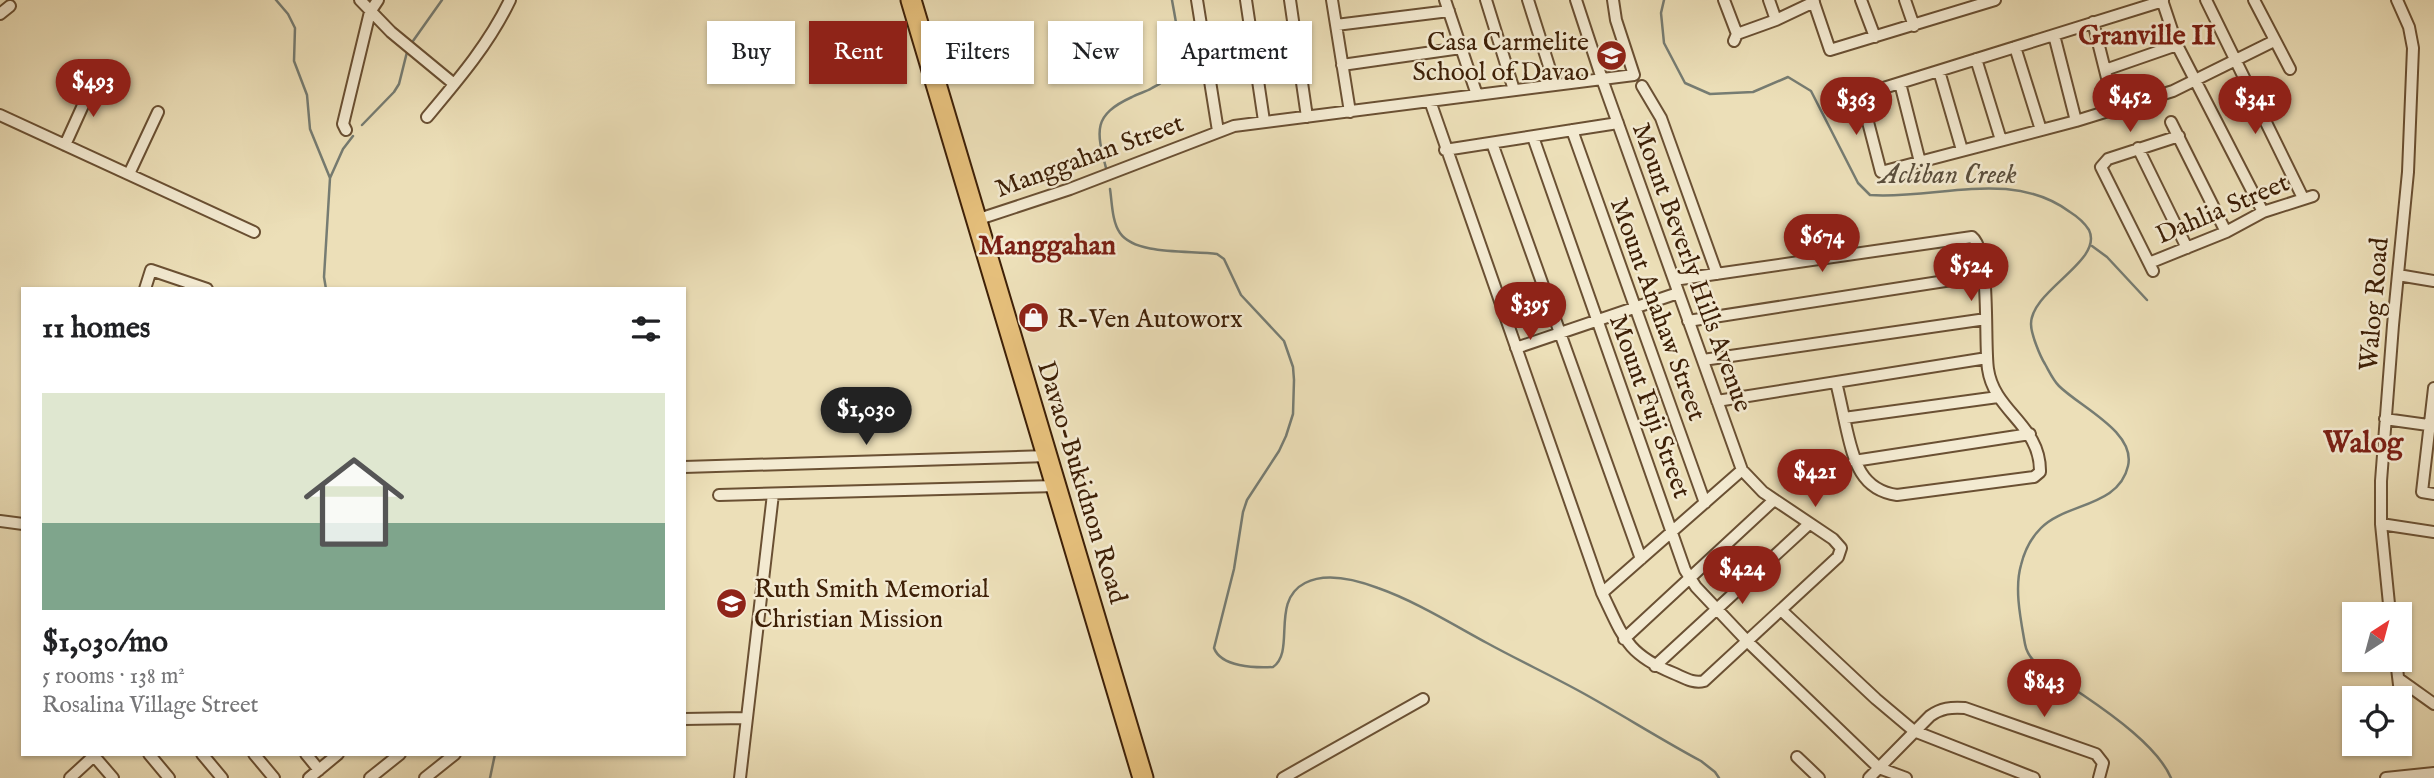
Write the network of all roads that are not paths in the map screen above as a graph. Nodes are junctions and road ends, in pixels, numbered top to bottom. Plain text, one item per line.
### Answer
1 (360, 0) edge
2 (378, 0) edge
3 (510, 0) edge
4 (911, 0) edge
5 (1197, 0) edge
6 (1247, 0) edge
7 (1290, 0) edge
8 (1332, 0) edge
9 (1486, 0) edge
10 (1528, 0) edge
11 (1576, 0) edge
12 (1613, 0) edge
13 (1724, 0) edge
14 (1769, 0) edge
15 (1861, 0) edge
16 (1905, 0) edge
17 (1948, 0) edge
18 (1995, 0) edge
19 (2163, 0) edge
20 (2206, 0) edge
21 (2254, 0) edge
22 (2398, 0) edge
23 (1813, 1) edge
24 (10, 6) dead end
25 (1447, 6) edge
26 (370, 12) junction
27 (1953, 13) junction
28 (0, 14) edge
29 (1776, 20) junction
30 (2092, 22) junction
31 (1336, 25) junction
32 (1914, 26) junction
33 (2054, 35) junction
34 (1875, 37) junction
35 (2274, 41) junction
36 (2177, 46) junction
37 (2015, 47) junction
38 (1461, 48) junction
39 (1976, 59) junction
40 (2236, 61) junction
41 (1342, 65) junction
42 (2290, 69) dead end
43 (2105, 70) junction
44 (1939, 71) junction
45 (1602, 79) junction
46 (94, 81) dead end
47 (2196, 81) junction
48 (1900, 83) junction
49 (454, 84) junction
50 (1555, 85) junction
51 (1642, 86) dead end
52 (1514, 90) junction
53 (1477, 95) junction
54 (1430, 101) junction
55 (2115, 110) junction
56 (158, 112) dead end
57 (1350, 112) junction
58 (0, 115) edge
59 (427, 117) dead end
60 (1307, 117) junction
61 (1264, 121) junction
62 (2076, 121) junction
63 (2171, 122) dead end
64 (1618, 123) junction
65 (346, 130) dead end
66 (1572, 130) junction
67 (2041, 130) junction
68 (1218, 131) junction
69 (1533, 136) junction
70 (2179, 136) junction
71 (2001, 140) junction
72 (1492, 143) junction
73 (65, 145) junction
74 (2138, 148) junction
75 (1446, 150) junction
76 (1962, 150) junction
77 (1920, 162) junction
78 (129, 174) junction
79 (2263, 212) junction
80 (976, 220) junction
81 (254, 232) dead end
82 (2226, 232) junction
83 (2187, 248) junction
84 (1717, 274) junction
85 (1984, 275) junction
86 (2398, 275) junction
87 (1674, 280) junction
88 (2434, 281) edge
89 (146, 287) edge
90 (201, 287) edge
91 (1678, 293) junction
92 (1634, 308) junction
93 (1986, 319) junction
94 (1596, 321) junction
95 (1688, 321) junction
96 (1559, 333) junction
97 (1516, 348) junction
98 (1987, 358) junction
99 (1703, 360) junction
100 (1836, 382) junction
101 (2434, 388) edge
102 (1997, 397) junction
103 (1717, 401) junction
104 (1844, 418) junction
105 (2385, 419) junction
106 (2428, 425) junction
107 (2030, 434) junction
108 (1048, 456) junction
109 (1854, 461) junction
110 (686, 467) edge
111 (1742, 470) junction
112 (1057, 486) junction
113 (774, 494) junction
114 (2434, 494) edge
115 (719, 495) dead end
116 (1774, 500) junction
117 (1705, 503) junction
118 (0, 521) edge
119 (21, 524) edge
120 (1809, 524) junction
121 (2381, 524) junction
122 (1672, 532) junction
123 (2434, 532) edge
124 (1641, 559) junction
125 (1690, 578) junction
126 (1602, 593) junction
127 (2389, 602) edge
128 (1717, 608) junction
129 (1781, 610) junction
130 (1624, 639) junction
131 (1748, 642) junction
132 (1655, 666) junction
133 (2398, 672) edge
134 (2399, 679) junction
135 (2400, 686) edge
136 (1423, 699) dead end
137 (2434, 704) edge
138 (747, 718) junction
139 (686, 719) edge
140 (1914, 731) junction
141 (94, 756) edge
142 (96, 756) edge
143 (151, 756) edge
144 (204, 756) edge
145 (256, 756) edge
146 (308, 756) edge
147 (336, 756) edge
148 (398, 756) edge
149 (452, 756) edge
150 (1797, 757) dead end
151 (1879, 768) junction
152 (319, 770) junction
153 (2434, 773) edge
154 (70, 778) edge
155 (113, 778) edge
156 (169, 778) edge
157 (222, 778) edge
158 (275, 778) edge
159 (309, 778) edge
160 (370, 778) edge
161 (425, 778) edge
162 (740, 778) edge
163 (1143, 778) edge
164 (1283, 778) edge
165 (1819, 778) edge
166 (1869, 778) edge
167 (1906, 778) edge
168 (2034, 778) edge
169 (2099, 778) edge
170 (2386, 778) edge

1 - 26 street
2 - 26 street
3 - 49 street
4 - 80 highway, Davao-Bukidnon Road
5 - 68 street
6 - 61 street
7 - 60 street
8 - 31 street
9 - 52 street
10 - 50 street
11 - 45 street, Mount Beverly Hills Avenue
12 - 45 street, Manggahan Street
13 - 29 street
14 - 29 street
15 - 34 street
16 - 32 street
17 - 27 street
18 - 27 street
19 - 30 street
19 - 36 street
20 - 40 street
21 - 35 street
22 - 86 street, Walog Road
23 - 29 street
23 - 34 street
24 - 28 street
25 - 31 street
25 - 38 street
26 - 49 street
26 - 65 street
27 - 32 street
30 - 33 street
30 - 43 street
31 - 41 street
32 - 34 street
33 - 37 street
33 - 62 street
35 - 40 street
35 - 42 street
36 - 43 street
36 - 47 street
37 - 39 street
37 - 67 street
38 - 41 street
38 - 53 street
39 - 44 street
39 - 71 street
40 - 47 street
40 - 79 street, Dahlia Street
41 - 57 street
43 - 55 street
44 - 48 street
44 - 76 street
45 - 50 street, Manggahan Street
45 - 64 street, Mount Beverly Hills Avenue
46 - 73 street
47 - 55 street
47 - 79 street
48 - 77 street
48 - 77 street
49 - 59 street
50 - 52 street, Manggahan Street
51 - 84 street
52 - 53 street, Manggahan Street
53 - 54 street, Manggahan Street
54 - 57 street, Manggahan Street
54 - 75 street
55 - 62 street
56 - 78 street
57 - 60 street, Manggahan Street
58 - 73 street
60 - 61 street, Manggahan Street
61 - 68 street, Manggahan Street
62 - 67 street
63 - 70 street
64 - 66 street
64 - 87 street, Mount Beverly Hills Avenue
66 - 69 street
66 - 92 street, Mount Anahaw Street
67 - 71 street
68 - 80 street, Manggahan Street
69 - 72 street
69 - 94 street, Mount Fuji Street
70 - 74 street
70 - 82 street
71 - 76 street
72 - 75 street
72 - 96 street
73 - 78 street
74 - 83 street
74 - 83 street, Dahlia Street
75 - 97 street
76 - 77 street
78 - 81 street
79 - 82 street, Dahlia Street
80 - 108 highway, Davao-Bukidnon Road
82 - 83 street, Dahlia Street
84 - 85 street
84 - 87 street
85 - 93 street
85 - 95 street
86 - 88 street
86 - 105 street, Walog Road
87 - 91 street, Mount Beverly Hills Avenue
89 - 90 street
91 - 92 street
91 - 95 street, Mount Beverly Hills Avenue
92 - 94 street
92 - 117 street, Mount Anahaw Street
93 - 98 street
93 - 99 street
94 - 96 street
94 - 122 street, Mount Fuji Street
95 - 99 street, Mount Beverly Hills Avenue
96 - 97 street
96 - 124 street
97 - 126 street
98 - 100 street
98 - 102 street
99 - 103 street, Mount Beverly Hills Avenue
100 - 103 street
100 - 104 street
101 - 106 street
102 - 104 street
102 - 107 street
103 - 111 street, Mount Beverly Hills Avenue
104 - 109 street
105 - 106 street
105 - 121 street, Walog Road
106 - 114 street
107 - 109 street
107 - 109 street
108 - 110 street
108 - 112 highway, Davao-Bukidnon Road
111 - 116 street
111 - 117 street
112 - 113 street
112 - 163 highway, Davao-Bukidnon Road
113 - 115 street
113 - 138 street
116 - 120 street
116 - 125 street
117 - 122 street
118 - 119 street
120 - 128 street
120 - 129 street
121 - 123 street
121 - 127 street, Walog Road
122 - 124 street
122 - 125 street, Mount Fuji Street
124 - 126 street
125 - 128 street, Mount Fuji Street
125 - 130 street
126 - 130 street
128 - 131 street, Mount Fuji Street
128 - 132 street
129 - 131 street
129 - 140 street
130 - 132 street
131 - 132 street
131 - 151 street, Mount Fuji Street
133 - 134 street
134 - 135 street
134 - 137 street
136 - 164 street
138 - 139 street
138 - 162 street
140 - 151 street
140 - 168 street
140 - 169 street
141 - 154 street
142 - 155 street
143 - 156 street
144 - 157 street
145 - 158 street
146 - 152 street
147 - 152 street
148 - 160 street
149 - 161 street
150 - 165 street
151 - 166 street
151 - 167 street
152 - 159 street
153 - 170 street

